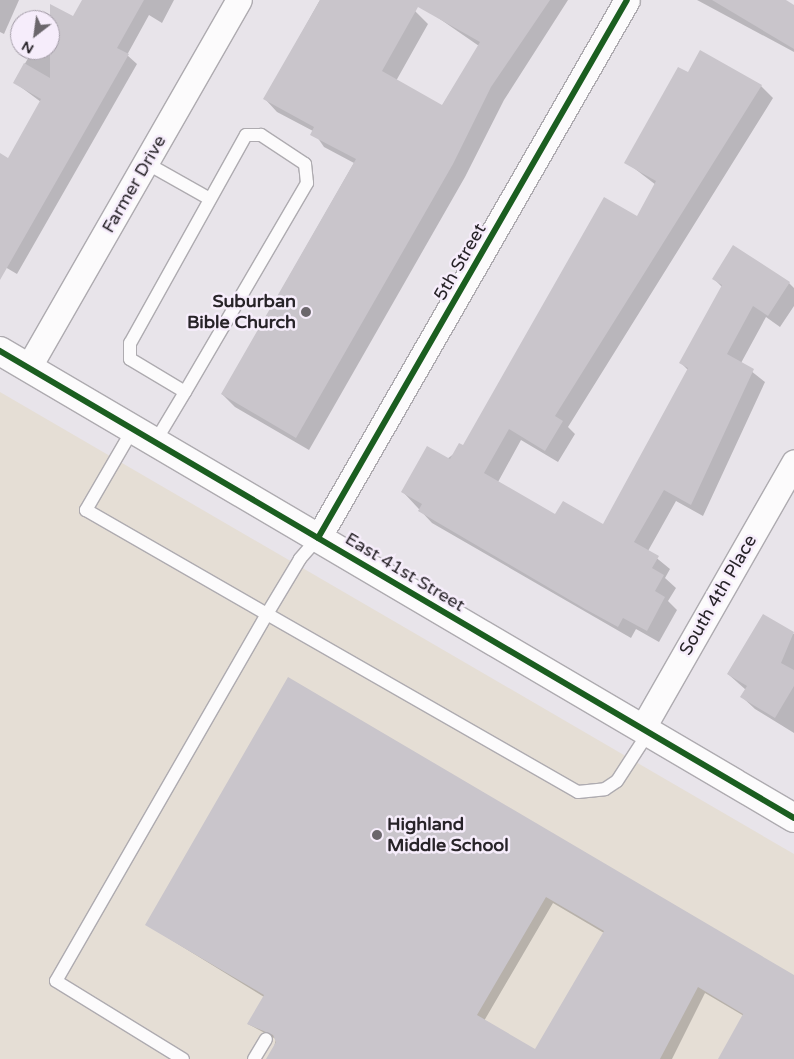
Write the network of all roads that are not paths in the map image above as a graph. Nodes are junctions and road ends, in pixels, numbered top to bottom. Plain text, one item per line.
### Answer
1 (239, 0) edge
2 (627, 0) edge
3 (146, 163) junction
4 (210, 199) junction
5 (0, 351) edge
6 (28, 368) junction
7 (185, 392) junction
8 (144, 436) junction
9 (794, 462) edge
10 (318, 538) junction
11 (267, 614) junction
12 (645, 731) junction
13 (794, 818) edge
14 (266, 1039) dead end
15 (183, 1059) edge
16 (254, 1059) edge

1 - 3 street, Farmer Drive
2 - 10 street, 5th Street
3 - 4 lane
3 - 6 street, Farmer Drive
4 - 7 lane
4 - 7 lane
5 - 6 street, East 41st Street
6 - 8 street, East 41st Street
7 - 8 lane
8 - 10 street, East 41st Street
8 - 11 lane
9 - 12 street, South 4th Place
10 - 11 lane
10 - 12 street, East 41st Street
11 - 12 lane
11 - 15 lane
12 - 13 street, East 41st Street
14 - 16 lane

